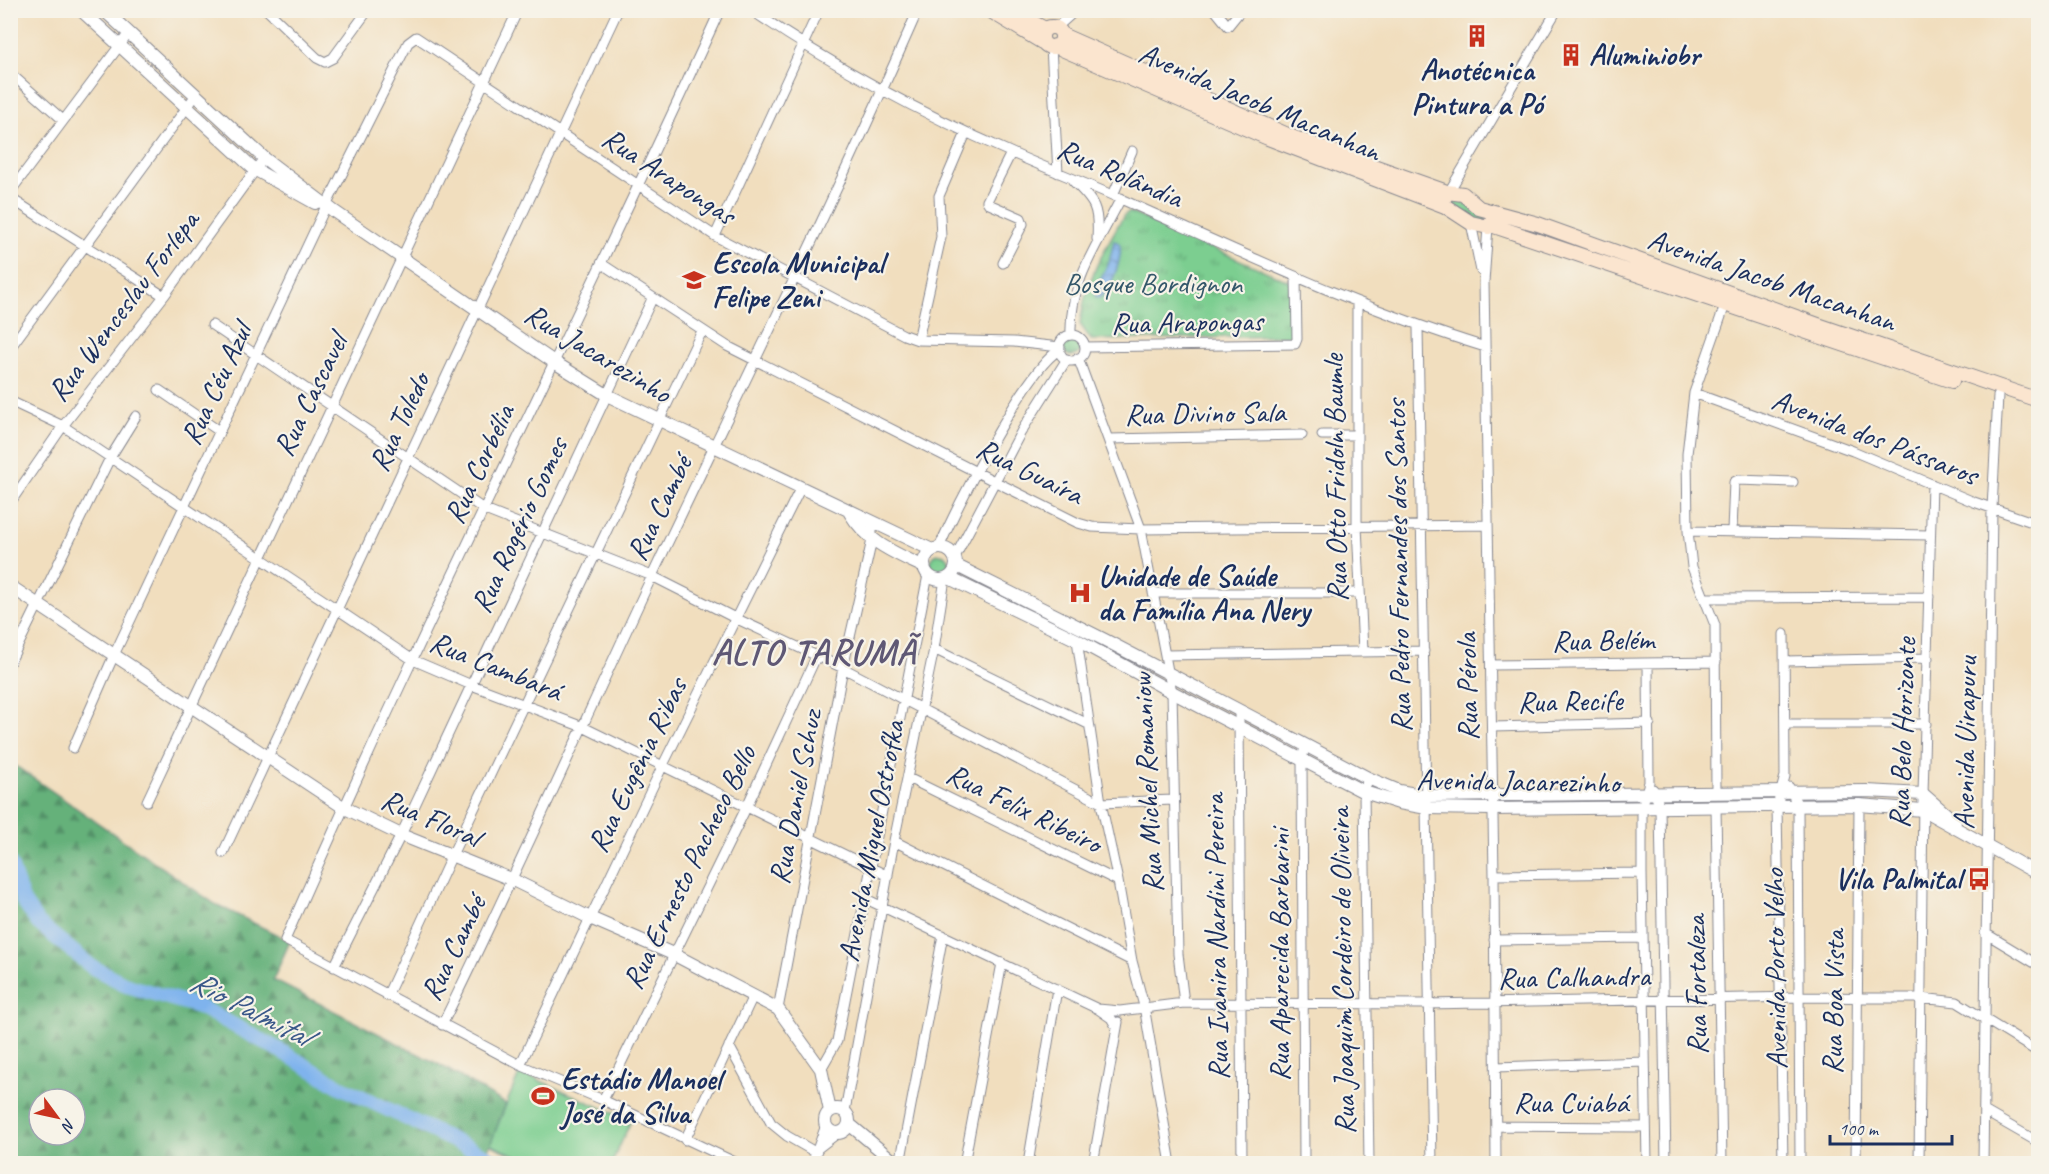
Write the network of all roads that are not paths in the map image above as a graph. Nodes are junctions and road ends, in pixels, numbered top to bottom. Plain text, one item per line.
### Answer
1 (81, 10) edge
2 (104, 10) edge
3 (267, 10) edge
4 (368, 10) edge
5 (518, 10) edge
6 (618, 10) edge
7 (720, 10) edge
8 (751, 10) edge
9 (819, 10) edge
10 (918, 10) edge
11 (988, 10) edge
12 (1009, 10) edge
13 (1076, 10) edge
14 (1241, 10) edge
15 (1557, 10) edge
16 (1218, 14) edge
17 (129, 33) junction
18 (1052, 38) junction
19 (408, 43) joint
20 (119, 45) junction
21 (803, 46) junction
22 (10, 73) edge
23 (485, 83) junction
24 (882, 91) junction
25 (196, 95) junction
26 (187, 108) junction
27 (63, 120) junction
28 (966, 132) junction
29 (560, 133) junction
30 (1132, 151) dead end
31 (1011, 153) junction
32 (264, 158) junction
33 (255, 169) junction
34 (1058, 173) junction
35 (1069, 177) junction
36 (640, 186) junction
37 (10, 192) edge
38 (1451, 195) junction
39 (1117, 197) junction
40 (10, 198) edge
41 (329, 208) junction
42 (1488, 210) junction
43 (1472, 223) junction
44 (1489, 226) junction
45 (715, 236) junction
46 (1096, 244) junction
47 (86, 246) junction
48 (402, 258) junction
49 (1004, 263) dead end
50 (602, 264) junction
51 (794, 278) junction
52 (1296, 278) junction
53 (1484, 282) junction
54 (164, 296) junction
55 (652, 298) junction
56 (1357, 304) junction
57 (1725, 304) junction
58 (477, 308) junction
59 (212, 325) dead end
60 (1418, 327) junction
61 (702, 331) junction
62 (1071, 335) junction
63 (918, 340) junction
64 (1085, 347) junction
65 (1485, 347) junction
66 (10, 348) edge
67 (1060, 348) junction
68 (256, 355) junction
69 (1078, 358) junction
70 (1067, 359) junction
71 (554, 362) junction
72 (756, 362) junction
73 (159, 390) dead end
74 (1694, 393) junction
75 (607, 395) junction
76 (1998, 396) junction
77 (2038, 400) edge
78 (10, 401) edge
79 (330, 407) junction
80 (2038, 410) edge
81 (136, 416) dead end
82 (658, 420) junction
83 (63, 426) junction
84 (219, 432) junction
85 (1302, 435) dead end
86 (1322, 435) dead end
87 (1357, 435) junction
88 (1110, 440) junction
89 (715, 446) junction
90 (110, 458) junction
91 (409, 459) junction
92 (976, 472) junction
93 (994, 481) junction
94 (1793, 482) dead end
95 (1932, 484) junction
96 (800, 489) junction
97 (10, 503) edge
98 (185, 507) junction
99 (1992, 508) junction
100 (485, 510) junction
101 (850, 513) junction
102 (872, 523) junction
103 (2038, 524) edge
104 (1357, 525) junction
105 (1421, 525) junction
106 (1488, 525) junction
107 (1141, 529) junction
108 (543, 531) junction
109 (1688, 531) junction
110 (1732, 531) junction
111 (1930, 535) junction
112 (872, 540) junction
113 (936, 549) junction
114 (597, 553) junction
115 (260, 557) junction
116 (956, 562) junction
117 (926, 571) junction
118 (652, 576) junction
119 (947, 578) junction
120 (10, 586) edge
121 (1153, 593) junction
122 (1359, 593) junction
123 (1929, 597) junction
124 (1705, 598) junction
125 (39, 604) junction
126 (339, 608) junction
127 (735, 618) junction
128 (1784, 634) dead end
129 (1077, 640) junction
130 (934, 649) junction
131 (1363, 651) junction
132 (1424, 651) junction
133 (114, 654) junction
134 (817, 655) junction
135 (1166, 655) junction
136 (1928, 658) junction
137 (413, 660) junction
138 (1785, 661) junction
139 (10, 662) edge
140 (1716, 662) junction
141 (1648, 663) junction
142 (1491, 665) junction
143 (843, 668) junction
144 (1168, 674) junction
145 (469, 684) junction
146 (1172, 692) junction
147 (903, 700) junction
148 (191, 705) junction
149 (524, 706) junction
150 (921, 709) junction
151 (1239, 711) junction
152 (1650, 723) junction
153 (1088, 724) junction
154 (1785, 724) junction
155 (1926, 724) junction
156 (1238, 725) junction
157 (583, 727) junction
158 (1492, 727) junction
159 (1305, 746) junction
160 (73, 748) dead end
161 (267, 757) junction
162 (1302, 760) junction
163 (663, 765) junction
164 (908, 778) junction
165 (1368, 778) junction
166 (1650, 789) junction
167 (1716, 791) junction
168 (1364, 792) junction
169 (1787, 792) junction
170 (1491, 794) junction
171 (1923, 794) junction
172 (1173, 800) junction
173 (147, 801) dead end
174 (1426, 802) junction
175 (1101, 803) junction
176 (1859, 805) junction
177 (747, 806) junction
178 (1778, 806) junction
179 (1798, 806) junction
180 (343, 807) junction
181 (1660, 807) junction
182 (1716, 807) junction
183 (1642, 808) junction
184 (1491, 809) junction
185 (1923, 810) junction
186 (401, 835) junction
187 (1972, 836) junction
188 (811, 838) junction
189 (894, 841) junction
190 (1987, 845) junction
191 (223, 853) dead end
192 (452, 855) junction
193 (870, 867) junction
194 (1642, 873) junction
195 (2038, 873) edge
196 (1494, 875) junction
197 (888, 876) junction
198 (513, 880) junction
199 (1118, 881) junction
200 (864, 897) junction
201 (882, 905) junction
202 (590, 918) junction
203 (1985, 933) junction
204 (943, 934) junction
205 (1643, 938) junction
206 (1494, 940) junction
207 (673, 954) junction
208 (1132, 961) junction
209 (1002, 963) junction
210 (2038, 965) edge
211 (334, 967) junction
212 (1057, 989) junction
213 (387, 996) junction
214 (753, 996) junction
215 (1800, 997) junction
216 (1780, 998) junction
217 (1858, 998) junction
218 (1921, 998) junction
219 (1644, 1000) junction
220 (1663, 1000) junction
221 (1720, 1000) junction
222 (1239, 1002) junction
223 (1185, 1003) junction
224 (1304, 1003) junction
225 (1365, 1003) junction
226 (1494, 1003) junction
227 (1427, 1004) junction
228 (1144, 1006) junction
229 (1098, 1009) junction
230 (778, 1010) junction
231 (1120, 1011) junction
232 (1985, 1021) junction
233 (442, 1025) junction
234 (1117, 1028) junction
235 (729, 1046) junction
236 (2038, 1052) edge
237 (1645, 1062) junction
238 (520, 1065) junction
239 (1496, 1067) junction
240 (821, 1069) junction
241 (603, 1100) junction
242 (839, 1110) junction
243 (1984, 1111) junction
244 (826, 1125) junction
245 (1496, 1126) junction
246 (1646, 1126) junction
247 (842, 1130) junction
248 (685, 1140) junction
249 (2038, 1142) edge
250 (816, 1150) junction
251 (739, 1164) edge
252 (812, 1164) edge
253 (899, 1164) edge
254 (964, 1164) edge
255 (1028, 1164) edge
256 (1093, 1164) edge
257 (1171, 1164) edge
258 (1242, 1164) edge
259 (1304, 1164) edge
260 (1369, 1164) edge
261 (1432, 1164) edge
262 (1496, 1164) edge
263 (1647, 1164) edge
264 (1666, 1164) edge
265 (1722, 1164) edge
266 (1783, 1164) edge
267 (1800, 1164) edge
268 (1856, 1164) edge
269 (1919, 1164) edge
270 (1983, 1164) edge

1 - 20 street, Rua Jacarezinho
2 - 17 street, Rua Jacarezinho
3 - 4 street
5 - 23 street, Rua Cascavel
6 - 29 street, Rua Toledo
7 - 36 street, Rua Corbélia
8 - 21 street, Rua Rolândia
9 - 21 street
10 - 24 street, Rua Cambé
11 - 18 main road, Avenida Jacob Macanhan
12 - 18 main road, Avenida Jacob Macanhan
13 - 18 street
14 - 16 street
15 - 38 street
17 - 20 street
17 - 25 street, Rua Jacarezinho
18 - 34 street
18 - 38 main road, Avenida Jacob Macanhan
19 - 23 street, Rua Arapongas
19 - 41 street, Rua Céu Azul
20 - 26 street, Rua Jacarezinho
20 - 27 street
21 - 24 street, Rua Rolândia
21 - 45 street
22 - 27 street
23 - 29 street, Rua Arapongas
23 - 48 street, Rua Cascavel
24 - 28 street, Rua Rolândia
24 - 51 street, Rua Cambé
25 - 26 street
25 - 32 street, Rua Jacarezinho
26 - 33 street, Rua Jacarezinho
26 - 47 street
27 - 37 street
28 - 31 street, Rua Rolândia
28 - 63 street
29 - 36 street, Rua Arapongas
29 - 58 street, Rua Toledo
30 - 39 street
31 - 34 street, Rua Rolândia
31 - 49 street
32 - 33 street, Rua Wenceslau Forlepa
32 - 41 street, Rua Jacarezinho
33 - 41 street, Rua Jacarezinho
33 - 54 street, Rua Wenceslau Forlepa
34 - 35 street, Rua Rolândia
35 - 39 street, Rua Rolândia
35 - 46 street
36 - 45 street, Rua Arapongas
36 - 50 street, Rua Corbélia
38 - 42 main road, Avenida Jacob Macanhan
38 - 43 main road, Avenida Jacob Macanhan
39 - 46 street
39 - 52 street, Rua Rolândia
40 - 47 street
41 - 48 street, Rua Jacarezinho
41 - 68 street, Rua Céu Azul
42 - 44 main road
42 - 77 main road, Avenida Jacob Macanhan
43 - 44 main road, Avenida Jacob Macanhan
43 - 53 street, Rua Pérola
44 - 53 street, Rua Pérola
44 - 57 main road, Avenida Jacob Macanhan
45 - 51 street, Rua Arapongas
46 - 62 street
47 - 54 street
47 - 66 street
48 - 58 street, Rua Jacarezinho
48 - 79 street, Rua Cascavel
50 - 55 street, Rua Guaíra
50 - 71 street, Rua Corbélia
51 - 63 street, Rua Arapongas
51 - 72 street, Rua Cambé
52 - 56 street, Rua Rolândia
52 - 64 street, Rua Arapongas
53 - 65 street, Rua Pérola
54 - 83 street, Rua Wenceslau Forlepa
55 - 61 street, Rua Guaíra
55 - 75 street, Rua Rogério Gomes
56 - 60 street, Rua Rolândia
56 - 87 street, Rua Otto Fridoln Baumle
57 - 74 street
57 - 76 main road, Avenida Jacob Macanhan
58 - 71 street, Rua Jacarezinho
58 - 91 street, Rua Toledo
59 - 68 street
60 - 65 street, Rua Rolândia
60 - 105 street, Rua Pedro Fernandes dos Santos
61 - 72 street, Rua Guaíra
61 - 82 street
62 - 64 street
62 - 67 street
63 - 67 street, Rua Arapongas
64 - 69 street
65 - 106 street, Rua Pérola
67 - 70 street
67 - 92 street
68 - 79 street
68 - 84 street, Rua Céu Azul
69 - 70 street
69 - 88 street, Rua Michel Romaniow
70 - 93 street
71 - 75 street, Rua Jacarezinho
71 - 100 street, Rua Corbélia
72 - 89 street, Rua Cambé
72 - 92 street, Rua Guaíra
73 - 84 street
74 - 95 street, Avenida dos Pássaros
74 - 109 street
75 - 82 street, Rua Jacarezinho
75 - 108 street, Rua Rogério Gomes
76 - 80 main road, Avenida Jacob Macanhan
76 - 99 street, Avenida Uirapuru
78 - 83 street, Rua Cambará
79 - 91 street
79 - 115 street, Rua Cascavel
81 - 90 street
82 - 89 street, Rua Jacarezinho
82 - 114 street
83 - 90 street, Rua Cambará
83 - 97 street, Rua Wenceslau Forlepa
84 - 98 street, Rua Céu Azul
85 - 88 street, Rua Divino Sala
86 - 87 street
87 - 104 street, Rua Otto Fridoln Baumle
88 - 107 street, Rua Michel Romaniow
89 - 96 street, Rua Jacarezinho
89 - 118 street, Rua Cambé
90 - 98 street, Rua Cambará
90 - 125 street
91 - 100 street
91 - 126 street, Rua Toledo
92 - 93 street, Rua Guaíra
92 - 113 street
93 - 107 street, Rua Guaíra
93 - 116 street
94 - 110 street
95 - 99 street, Avenida dos Pássaros
95 - 111 street, Rua Belo Horizonte
96 - 101 street, Rua Jacarezinho
96 - 127 street, Rua Eugênia Ribas
98 - 115 street, Rua Cambará
98 - 133 street, Rua Céu Azul
99 - 103 street, Avenida dos Pássaros
99 - 190 street, Avenida Uirapuru
100 - 108 street
100 - 137 street, Rua Corbélia
101 - 102 street, Rua Jacarezinho
101 - 112 street, Rua Jacarezinho
102 - 112 street, Rua Daniel Schuz
102 - 113 street, Rua Jacarezinho
104 - 105 street, Rua Guaíra
104 - 107 street, Rua Guaíra
104 - 122 street, Rua Otto Fridoln Baumle
105 - 106 street, Rua Guaíra
105 - 132 street, Rua Pedro Fernandes dos Santos
106 - 142 street, Rua Pérola
107 - 121 street, Rua Michel Romaniow
108 - 114 street
108 - 145 street, Rua Rogério Gomes
109 - 110 street
109 - 124 street
110 - 111 street
111 - 123 street, Rua Belo Horizonte
112 - 117 street, Rua Jacarezinho
112 - 143 street, Rua Daniel Schuz
113 - 116 street
113 - 117 street
114 - 118 street
114 - 149 street
115 - 126 street, Rua Cambará
115 - 148 street, Rua Cascavel
116 - 119 street
116 - 144 street, Avenida Jacarezinho
117 - 119 street
117 - 147 street, Avenida Miguel Ostrofka
118 - 127 street
118 - 157 street, Rua Cambé
119 - 129 street, Avenida Jacarezinho
119 - 130 street, Avenida Miguel Ostrofka
120 - 125 street, Rua Floral
121 - 122 street
121 - 135 street, Rua Michel Romaniow
122 - 131 street, Rua Otto Fridoln Baumle
123 - 124 street
123 - 136 street, Rua Belo Horizonte
124 - 140 street
125 - 133 street, Rua Floral
125 - 139 street
126 - 137 street, Rua Cambará
126 - 161 street, Rua Toledo
127 - 134 street
127 - 163 street, Rua Eugênia Ribas
128 - 138 street, Avenida Porto Velho
129 - 146 street, Avenida Jacarezinho
129 - 153 street
130 - 150 street, Avenida Miguel Ostrofka
130 - 153 street
131 - 132 street
131 - 135 street
132 - 174 street, Rua Pedro Fernandes dos Santos
133 - 148 street, Rua Floral
133 - 160 street, Rua Céu Azul
134 - 143 street
134 - 177 street, Rua Ernesto Pacheco Bello
135 - 144 street, Rua Michel Romaniow
136 - 138 street
136 - 155 street, Rua Belo Horizonte
137 - 145 street, Rua Cambará
137 - 180 street, Rua Corbélia
138 - 154 street, Avenida Porto Velho
140 - 141 street, Rua Belém
140 - 167 street
141 - 142 street, Rua Belém
141 - 152 street
142 - 158 street, Rua Pérola
143 - 147 street
143 - 188 street, Rua Daniel Schuz
144 - 146 street, Rua Michel Romaniow
144 - 151 street, Avenida Jacarezinho
145 - 149 street, Rua Cambará
145 - 186 street, Rua Rogério Gomes
146 - 156 street, Avenida Jacarezinho
146 - 172 street, Rua Michel Romaniow
147 - 150 street
147 - 193 street, Avenida Miguel Ostrofka
148 - 161 street, Rua Floral
148 - 173 street, Rua Cascavel
149 - 157 street, Rua Cambará
149 - 192 street
150 - 164 street, Avenida Miguel Ostrofka
150 - 175 street
151 - 156 street, Rua Ivanira Nardini Pereira
151 - 159 street, Avenida Jacarezinho
152 - 158 street, Rua Recife
152 - 166 street
153 - 175 street
154 - 155 street
154 - 169 street, Avenida Porto Velho
155 - 171 street, Rua Belo Horizonte
156 - 162 street, Avenida Jacarezinho
156 - 222 street, Rua Ivanira Nardini Pereira
157 - 163 street, Rua Cambará
157 - 198 street, Rua Cambé
158 - 170 street, Rua Pérola
159 - 162 street, Rua Aparecida Barbarini
159 - 165 street, Avenida Jacarezinho
161 - 180 street, Rua Floral
161 - 191 street, Rua Toledo
162 - 168 street, Avenida Jacarezinho
162 - 224 street, Rua Aparecida Barbarini
163 - 177 street, Rua Cambará
163 - 202 street, Rua Eugênia Ribas
164 - 189 street, Avenida Miguel Ostrofka
164 - 199 street, Rua Felix Ribeiro
165 - 168 street, Rua Joaquim Cordeiro de Oliveira
165 - 174 street, Avenida Jacarezinho
166 - 167 street, Avenida Jacarezinho
166 - 170 street, Avenida Jacarezinho
166 - 181 street
166 - 183 street
167 - 169 street, Avenida Jacarezinho
168 - 174 street, Avenida Jacarezinho
168 - 225 street, Rua Joaquim Cordeiro de Oliveira
169 - 171 street, Avenida Jacarezinho
169 - 178 street, Avenida Porto Velho
169 - 179 street, Avenida Porto Velho
170 - 174 street, Avenida Jacarezinho
170 - 184 street, Rua Pérola
171 - 185 street, Rua Belo Horizonte
171 - 187 street
172 - 175 street
172 - 223 street, Rua Michel Romaniow
174 - 184 street, Avenida Jacarezinho
174 - 227 street, Rua Pedro Fernandes dos Santos
175 - 199 street
176 - 179 street, Avenida Jacarezinho
176 - 185 street, Avenida Jacarezinho
176 - 217 street, Rua Boa Vista
177 - 188 street, Rua Cambará
177 - 207 street, Rua Ernesto Pacheco Bello
178 - 179 street, Avenida Jacarezinho
178 - 182 street, Avenida Jacarezinho
178 - 216 street, Avenida Porto Velho
179 - 215 street, Avenida Porto Velho
180 - 186 street, Rua Floral
180 - 211 street, Rua Corbélia
181 - 182 street, Avenida Jacarezinho
181 - 183 street, Avenida Jacarezinho
181 - 220 street
182 - 221 street, Rua Fortaleza
183 - 184 street, Avenida Jacarezinho
183 - 194 street
184 - 196 street, Rua Pérola
185 - 187 street
185 - 218 street, Rua Belo Horizonte
186 - 192 street, Rua Floral
186 - 211 street, Rua Rogério Gomes
187 - 190 street
188 - 193 street, Rua Cambará
188 - 230 street, Rua Daniel Schuz
189 - 197 street, Avenida Miguel Ostrofka
189 - 208 street
190 - 195 street
190 - 203 street, Avenida Uirapuru
192 - 198 street, Rua Floral
192 - 213 street
193 - 197 street, Rua Cambará
193 - 200 street, Avenida Miguel Ostrofka
194 - 196 street
194 - 205 street
196 - 206 street, Rua Pérola
197 - 201 street, Avenida Miguel Ostrofka
198 - 202 street, Rua Floral
198 - 233 street, Rua Cambé
199 - 208 street
200 - 201 street
200 - 240 street, Avenida Miguel Ostrofka
201 - 204 street
201 - 242 street, Avenida Miguel Ostrofka
202 - 207 street, Rua Floral
202 - 238 street, Rua Eugênia Ribas
203 - 210 street
203 - 232 street, Avenida Uirapuru
204 - 209 street
204 - 253 street
205 - 206 street
205 - 219 street
206 - 226 street, Rua Pérola
207 - 214 street, Rua Floral
207 - 241 street, Rua Ernesto Pacheco Bello
208 - 228 street
209 - 212 street
209 - 254 street
211 - 213 street
212 - 229 street
212 - 255 street
213 - 233 street
214 - 230 street, Rua Floral
214 - 235 street
215 - 216 street, Rua Calhandra
215 - 217 street, Rua Calhandra
215 - 267 street, Avenida Porto Velho
216 - 221 street, Rua Calhandra
216 - 266 street, Avenida Porto Velho
217 - 218 street, Rua Calhandra
217 - 268 street, Rua Boa Vista
218 - 232 street, Rua Calhandra
218 - 269 street, Rua Belo Horizonte
219 - 220 street, Rua Calhandra
219 - 226 street, Rua Calhandra
219 - 237 street
220 - 221 street, Rua Calhandra
220 - 264 street
221 - 265 street, Rua Fortaleza
222 - 223 street, Rua Calhandra
222 - 224 street, Rua Calhandra
222 - 258 street, Rua Ivanira Nardini Pereira
223 - 228 street, Rua Calhandra
224 - 225 street, Rua Calhandra
224 - 259 street, Rua Aparecida Barbarini
225 - 227 street, Rua Calhandra
225 - 260 street, Rua Joaquim Cordeiro de Oliveira
226 - 227 street, Rua Calhandra
226 - 239 street, Rua Pérola
227 - 261 street, Rua Pedro Fernandes dos Santos
228 - 231 street, Rua Calhandra
228 - 257 street
229 - 231 street, Rua Calhandra
229 - 234 street
230 - 240 street, Rua Floral
231 - 234 street
232 - 236 street, Rua Calhandra
232 - 243 street, Avenida Uirapuru
233 - 238 street
234 - 256 street
235 - 248 street
235 - 250 street
237 - 239 street
237 - 246 street
238 - 241 street
239 - 245 street, Rua Pérola
240 - 242 street, Rua Floral
241 - 248 street
242 - 244 street
242 - 247 street
243 - 249 street
243 - 270 street, Avenida Uirapuru
244 - 247 street
244 - 250 street
245 - 246 street, Rua Cuiabá
245 - 262 street, Rua Pérola
246 - 263 street
247 - 250 street
247 - 253 street
248 - 251 street
250 - 252 street

